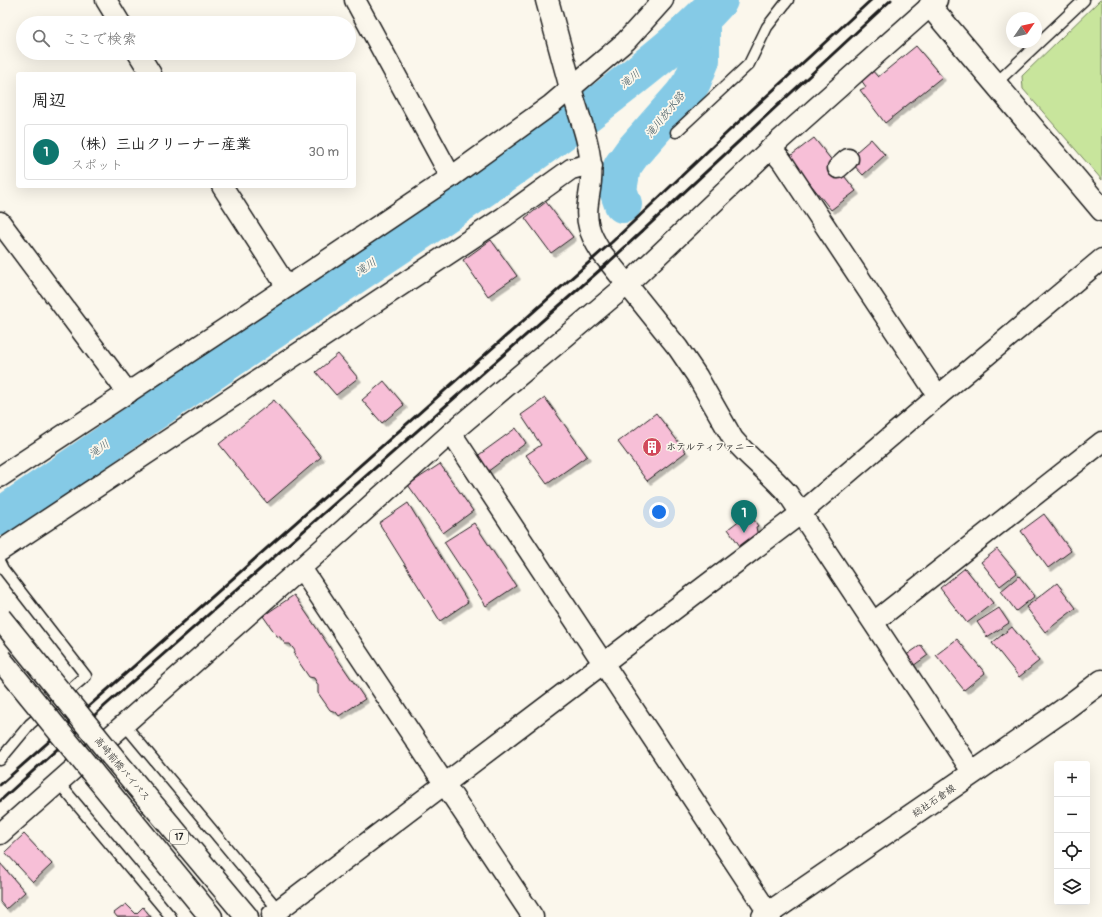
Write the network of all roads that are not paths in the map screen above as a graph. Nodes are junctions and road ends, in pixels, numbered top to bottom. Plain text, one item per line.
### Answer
1 (106, 0) edge
2 (355, 0) edge
3 (548, 0) edge
4 (663, 0) edge
5 (788, 0) edge
6 (1084, 0) edge
7 (933, 3) edge
8 (116, 16) edge
9 (142, 60) edge
10 (150, 72) edge
11 (995, 84) junction
12 (573, 92) junction
13 (676, 132) dead end
14 (771, 148) junction
15 (592, 166) junction
16 (451, 177) junction
17 (223, 188) edge
18 (1102, 210) edge
19 (0, 222) edge
20 (1102, 259) edge
21 (628, 284) junction
22 (287, 287) junction
23 (128, 393) junction
24 (938, 396) junction
25 (451, 433) junction
26 (1102, 442) edge
27 (0, 477) edge
28 (800, 514) junction
29 (0, 551) edge
30 (0, 563) edge
31 (301, 568) junction
32 (0, 618) edge
33 (874, 622) junction
34 (0, 659) edge
35 (603, 663) junction
36 (1102, 681) edge
37 (124, 724) junction
38 (0, 760) edge
39 (973, 774) junction
40 (58, 782) junction
41 (446, 784) junction
42 (0, 834) edge
43 (279, 914) edge
44 (767, 916) edge
45 (171, 917) edge
46 (211, 917) edge
47 (247, 917) edge
48 (533, 917) edge

1 - 8 street
2 - 16 street
3 - 12 main road
4 - 12 street
5 - 13 lane
6 - 11 lane
7 - 11 main road
7 - 14 street
9 - 10 street
11 - 18 main road
12 - 15 street
12 - 16 street
14 - 21 street
14 - 24 street
15 - 21 street
15 - 29 street
16 - 22 street
17 - 22 street
19 - 23 street
20 - 24 street
21 - 25 street
21 - 28 street
22 - 23 street
23 - 27 street
24 - 28 street
25 - 31 street
25 - 35 street
26 - 33 street
28 - 33 street
28 - 35 street
30 - 38 lane
31 - 37 street
31 - 41 street
32 - 47 main road, 高崎前橋バイパス / 17, bridge
33 - 39 street
34 - 46 main road, 17, bridge
35 - 41 street
35 - 44 street
36 - 39 main road, 総社石倉線
37 - 40 street
37 - 43 lane
39 - 44 main road, 総社石倉線
40 - 42 street
40 - 45 lane
41 - 43 street
41 - 48 street

